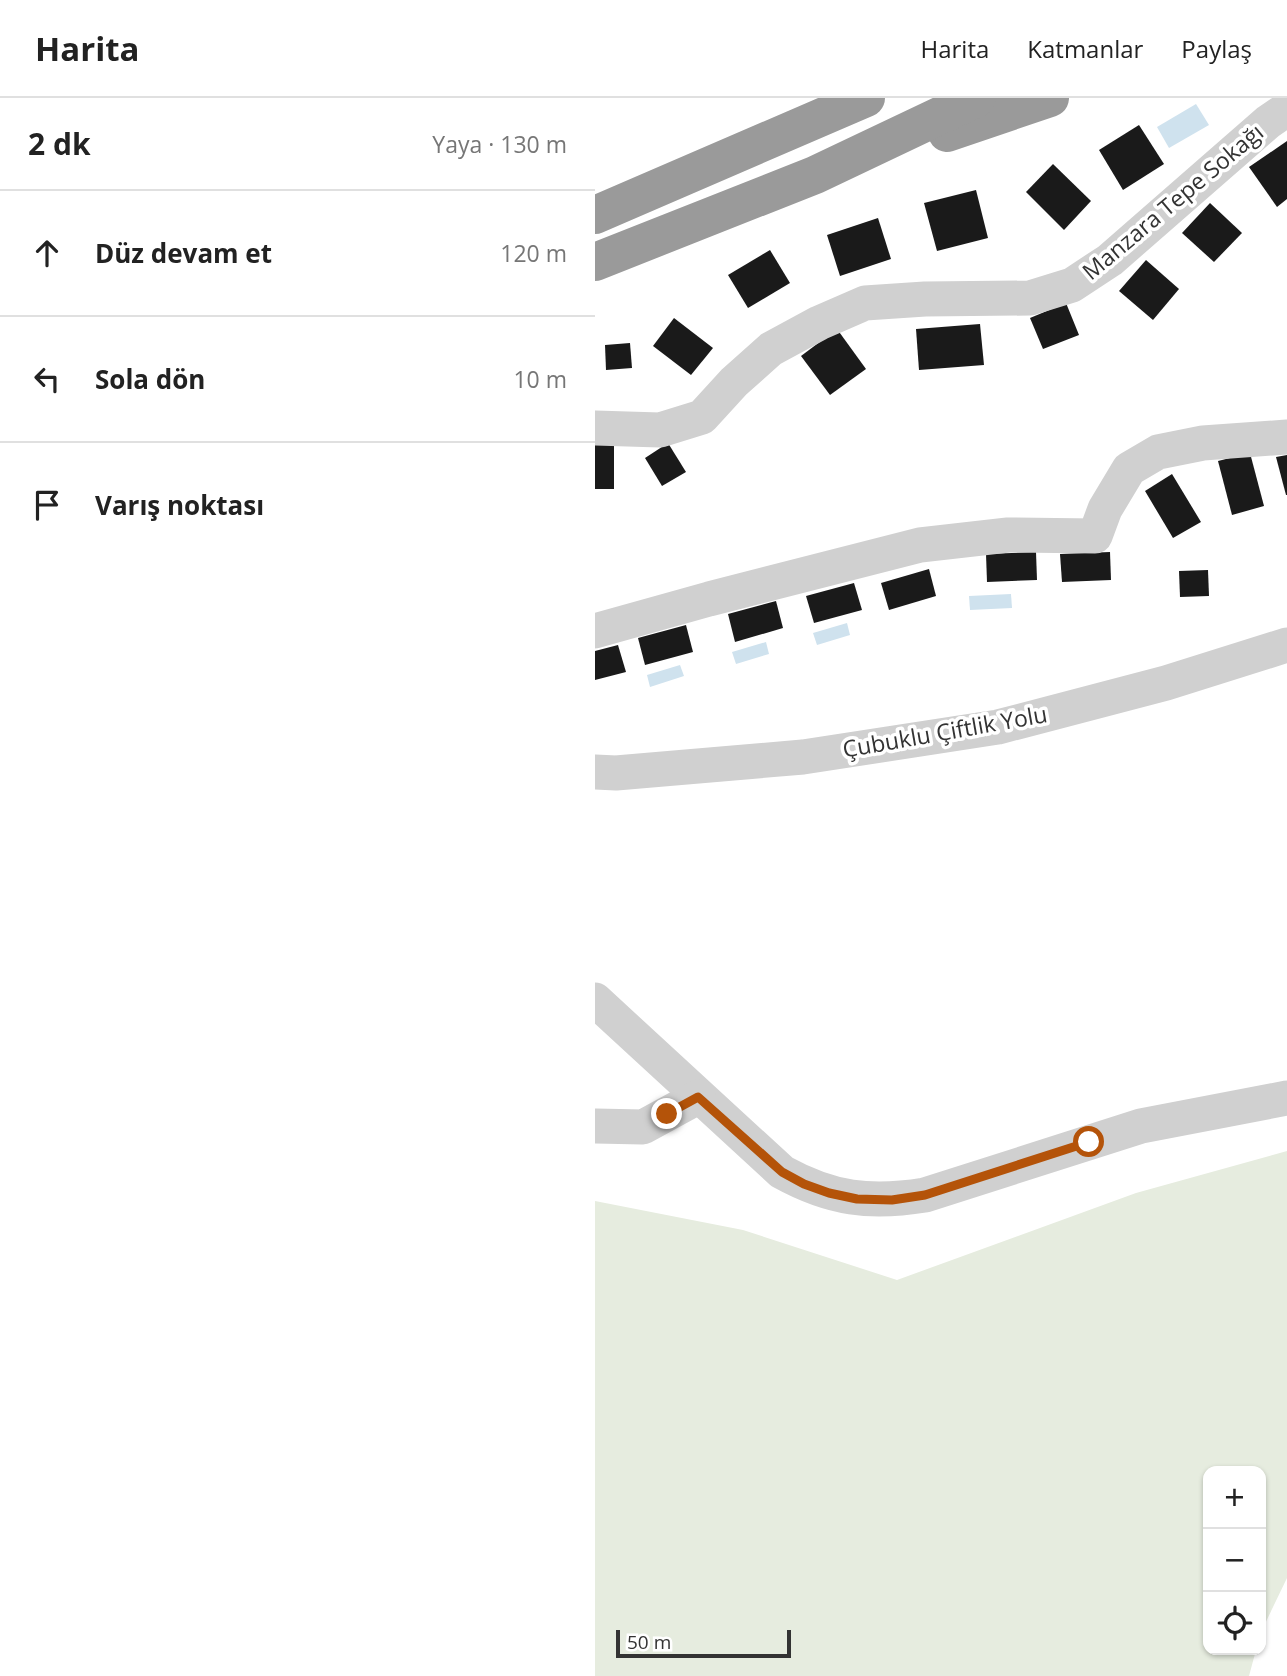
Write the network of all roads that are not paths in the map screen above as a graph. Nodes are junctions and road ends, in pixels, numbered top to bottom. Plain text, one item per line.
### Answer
1 (812, 98) edge
2 (866, 98) edge
3 (977, 98) edge
4 (1050, 98) edge
5 (1287, 109) edge
6 (815, 174) junction
7 (595, 214) edge
8 (602, 259) edge
9 (595, 428) edge
10 (1287, 437) edge
11 (595, 631) edge
12 (1287, 645) edge
13 (595, 772) edge
14 (595, 1000) edge
15 (698, 1097) junction
16 (1287, 1098) edge
17 (595, 1126) edge

1 - 7 highway
2 - 7 highway
3 - 6 highway
4 - 6 highway
5 - 9 street, Manzara Tepe Sokağı
6 - 8 highway
10 - 11 street
12 - 13 street, Çubuklu Çiftlik Yolu
14 - 15 street
15 - 16 street
15 - 17 street

